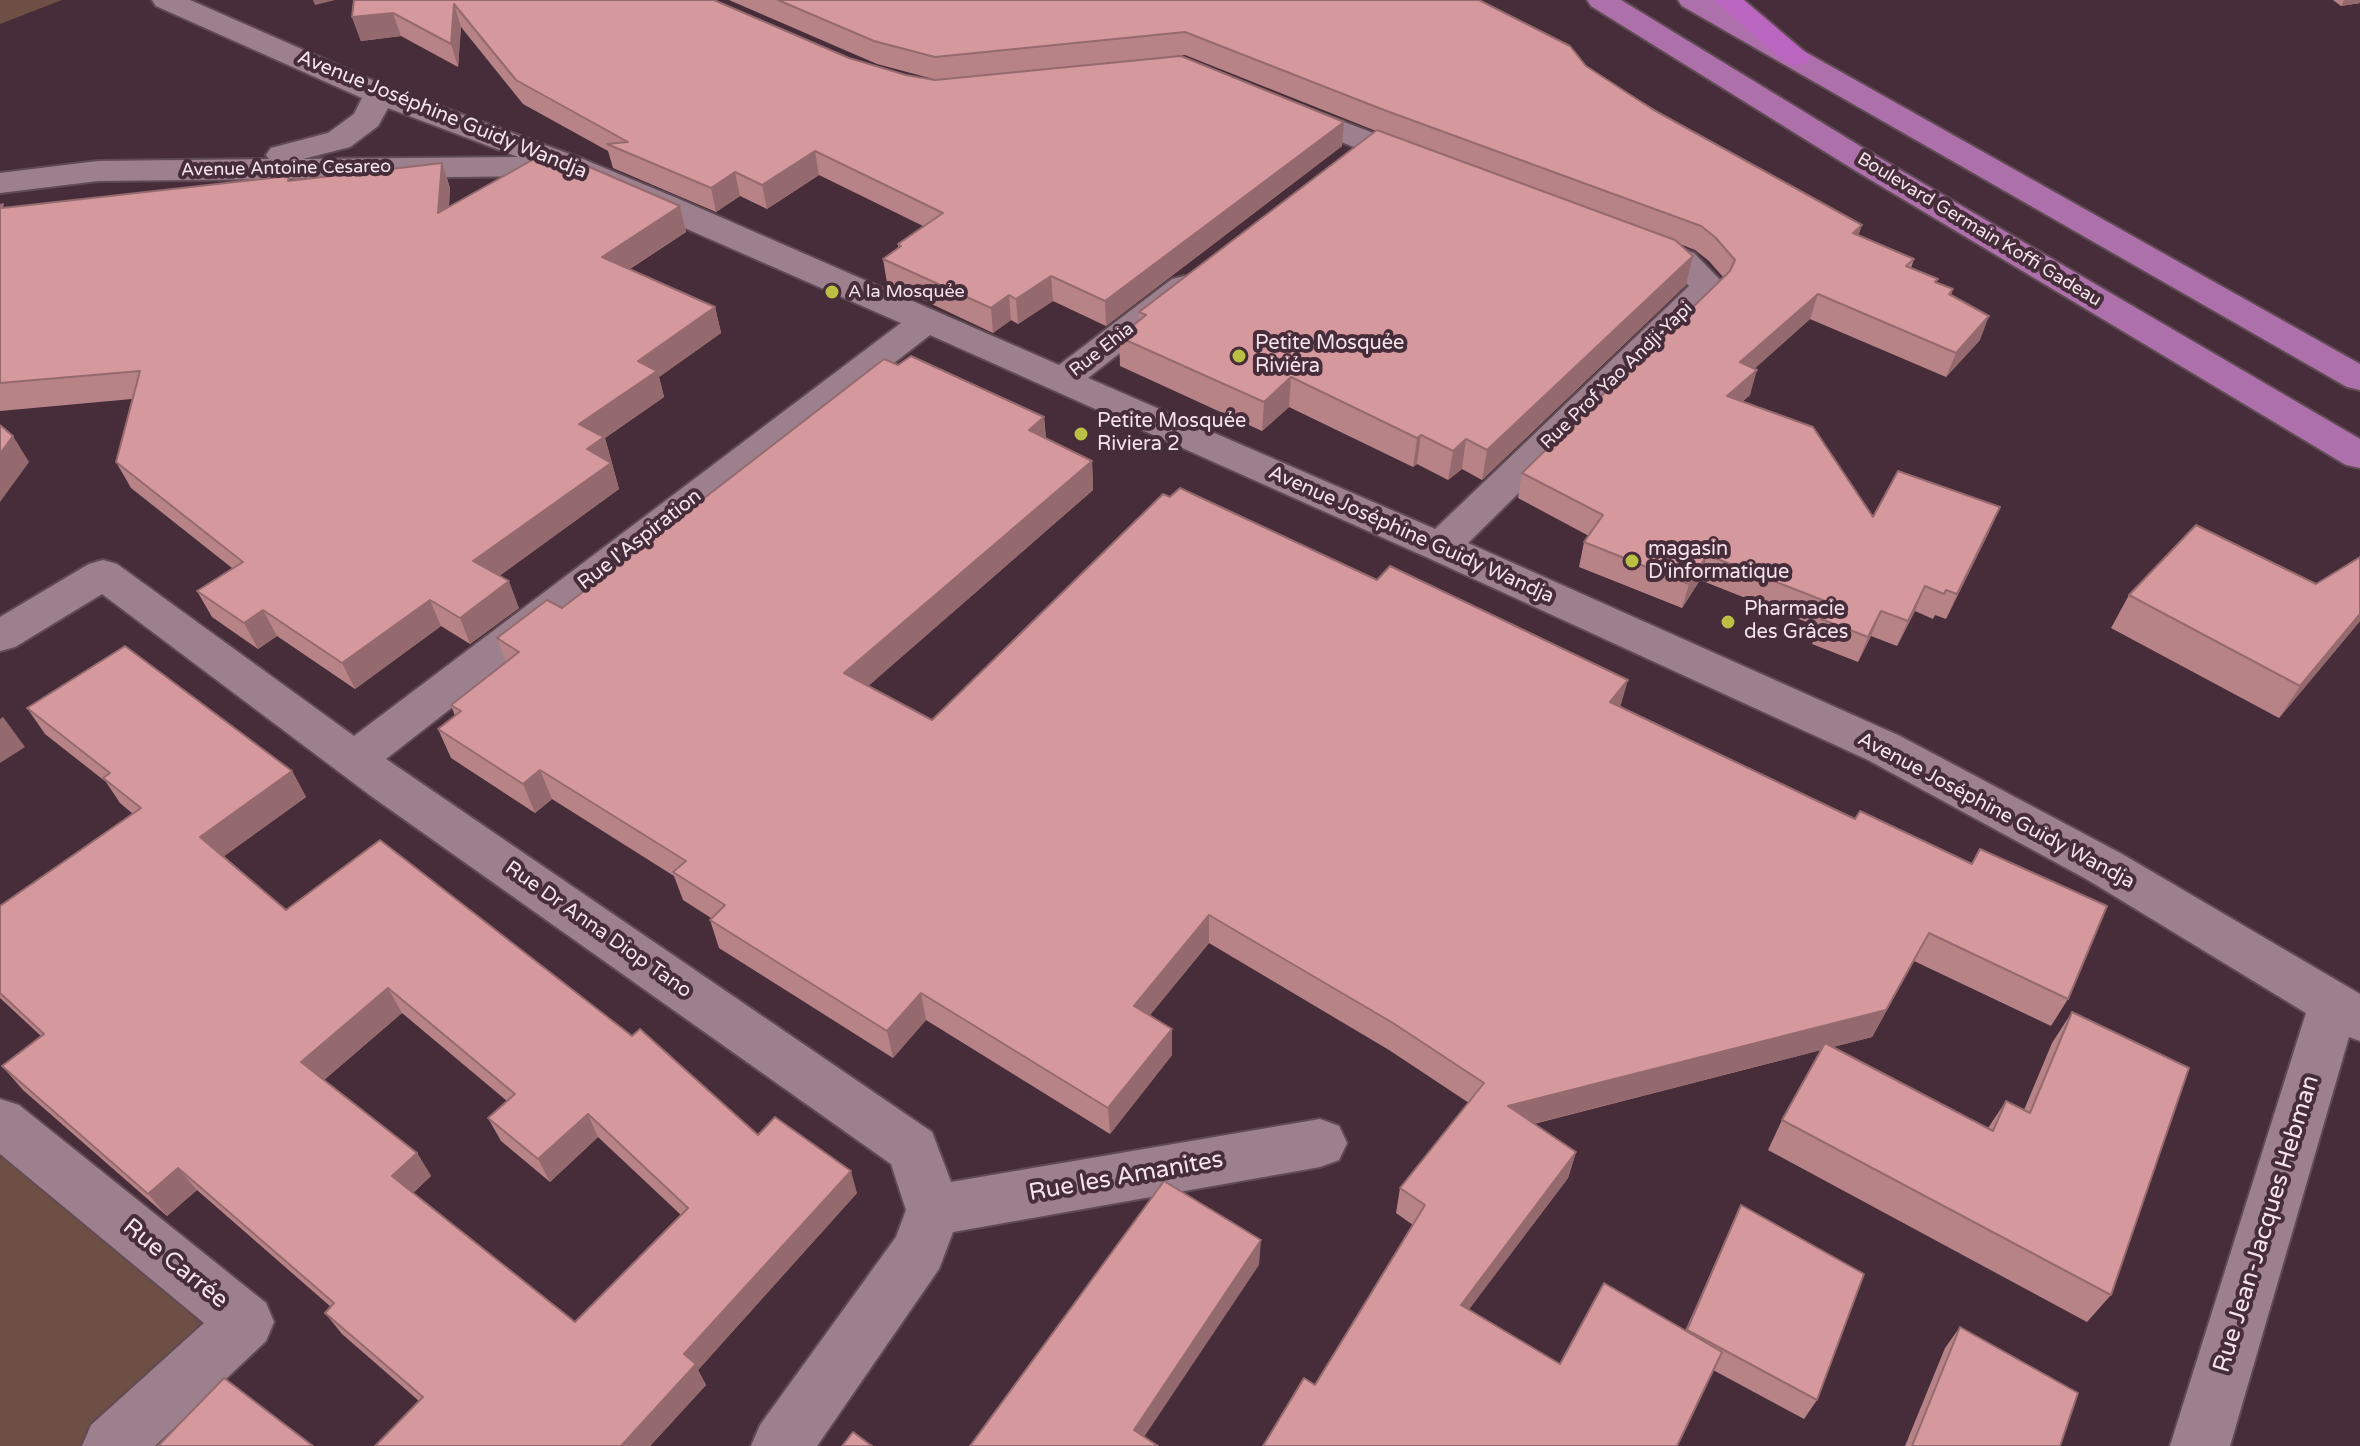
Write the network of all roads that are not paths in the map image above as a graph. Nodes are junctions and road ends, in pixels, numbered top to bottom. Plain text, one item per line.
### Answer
1 (166, 0) edge
2 (1601, 0) edge
3 (1692, 0) edge
4 (1727, 0) edge
5 (1796, 57) junction
6 (379, 94) junction
7 (1255, 96) edge
8 (572, 166) junction
9 (188, 171) junction
10 (1444, 171) edge
11 (0, 183) edge
12 (1608, 232) edge
13 (1209, 267) edge
14 (926, 321) junction
15 (2360, 379) edge
16 (1061, 381) junction
17 (2360, 456) edge
18 (1440, 547) junction
19 (0, 636) edge
20 (354, 760) junction
21 (2347, 1011) edge
22 (0, 1122) edge
23 (1320, 1143) dead end
24 (933, 1210) junction
25 (112, 1446) edge
26 (781, 1446) edge
27 (2200, 1446) edge

1 - 6 street, Avenue Joséphine Guidy Wandja
2 - 17 main road, Boulevard Germain Koffi Gadeau
3 - 5 main road
4 - 5 highway
5 - 15 main road
6 - 8 street, Avenue Joséphine Guidy Wandja
6 - 9 street
7 - 10 street
8 - 9 street, Avenue Antoine Cesareo
8 - 14 street, Avenue Joséphine Guidy Wandja
9 - 11 street, Avenue Antoine Cesareo
12 - 18 street, Rue Prof Yao Andji-Yapi
13 - 16 street, Rue Ehia
14 - 16 street, Avenue Joséphine Guidy Wandja
14 - 20 street, Rue l'Aspiration
16 - 18 street, Avenue Joséphine Guidy Wandja
18 - 21 street, Avenue Joséphine Guidy Wandja
19 - 20 street, Rue Dr Anna Diop Tano
20 - 24 street, Rue Dr Anna Diop Tano
21 - 27 street, Rue Jean-Jacques Hebman
22 - 25 street, Rue Carrée
23 - 24 street, Rue les Amanites
24 - 26 street

